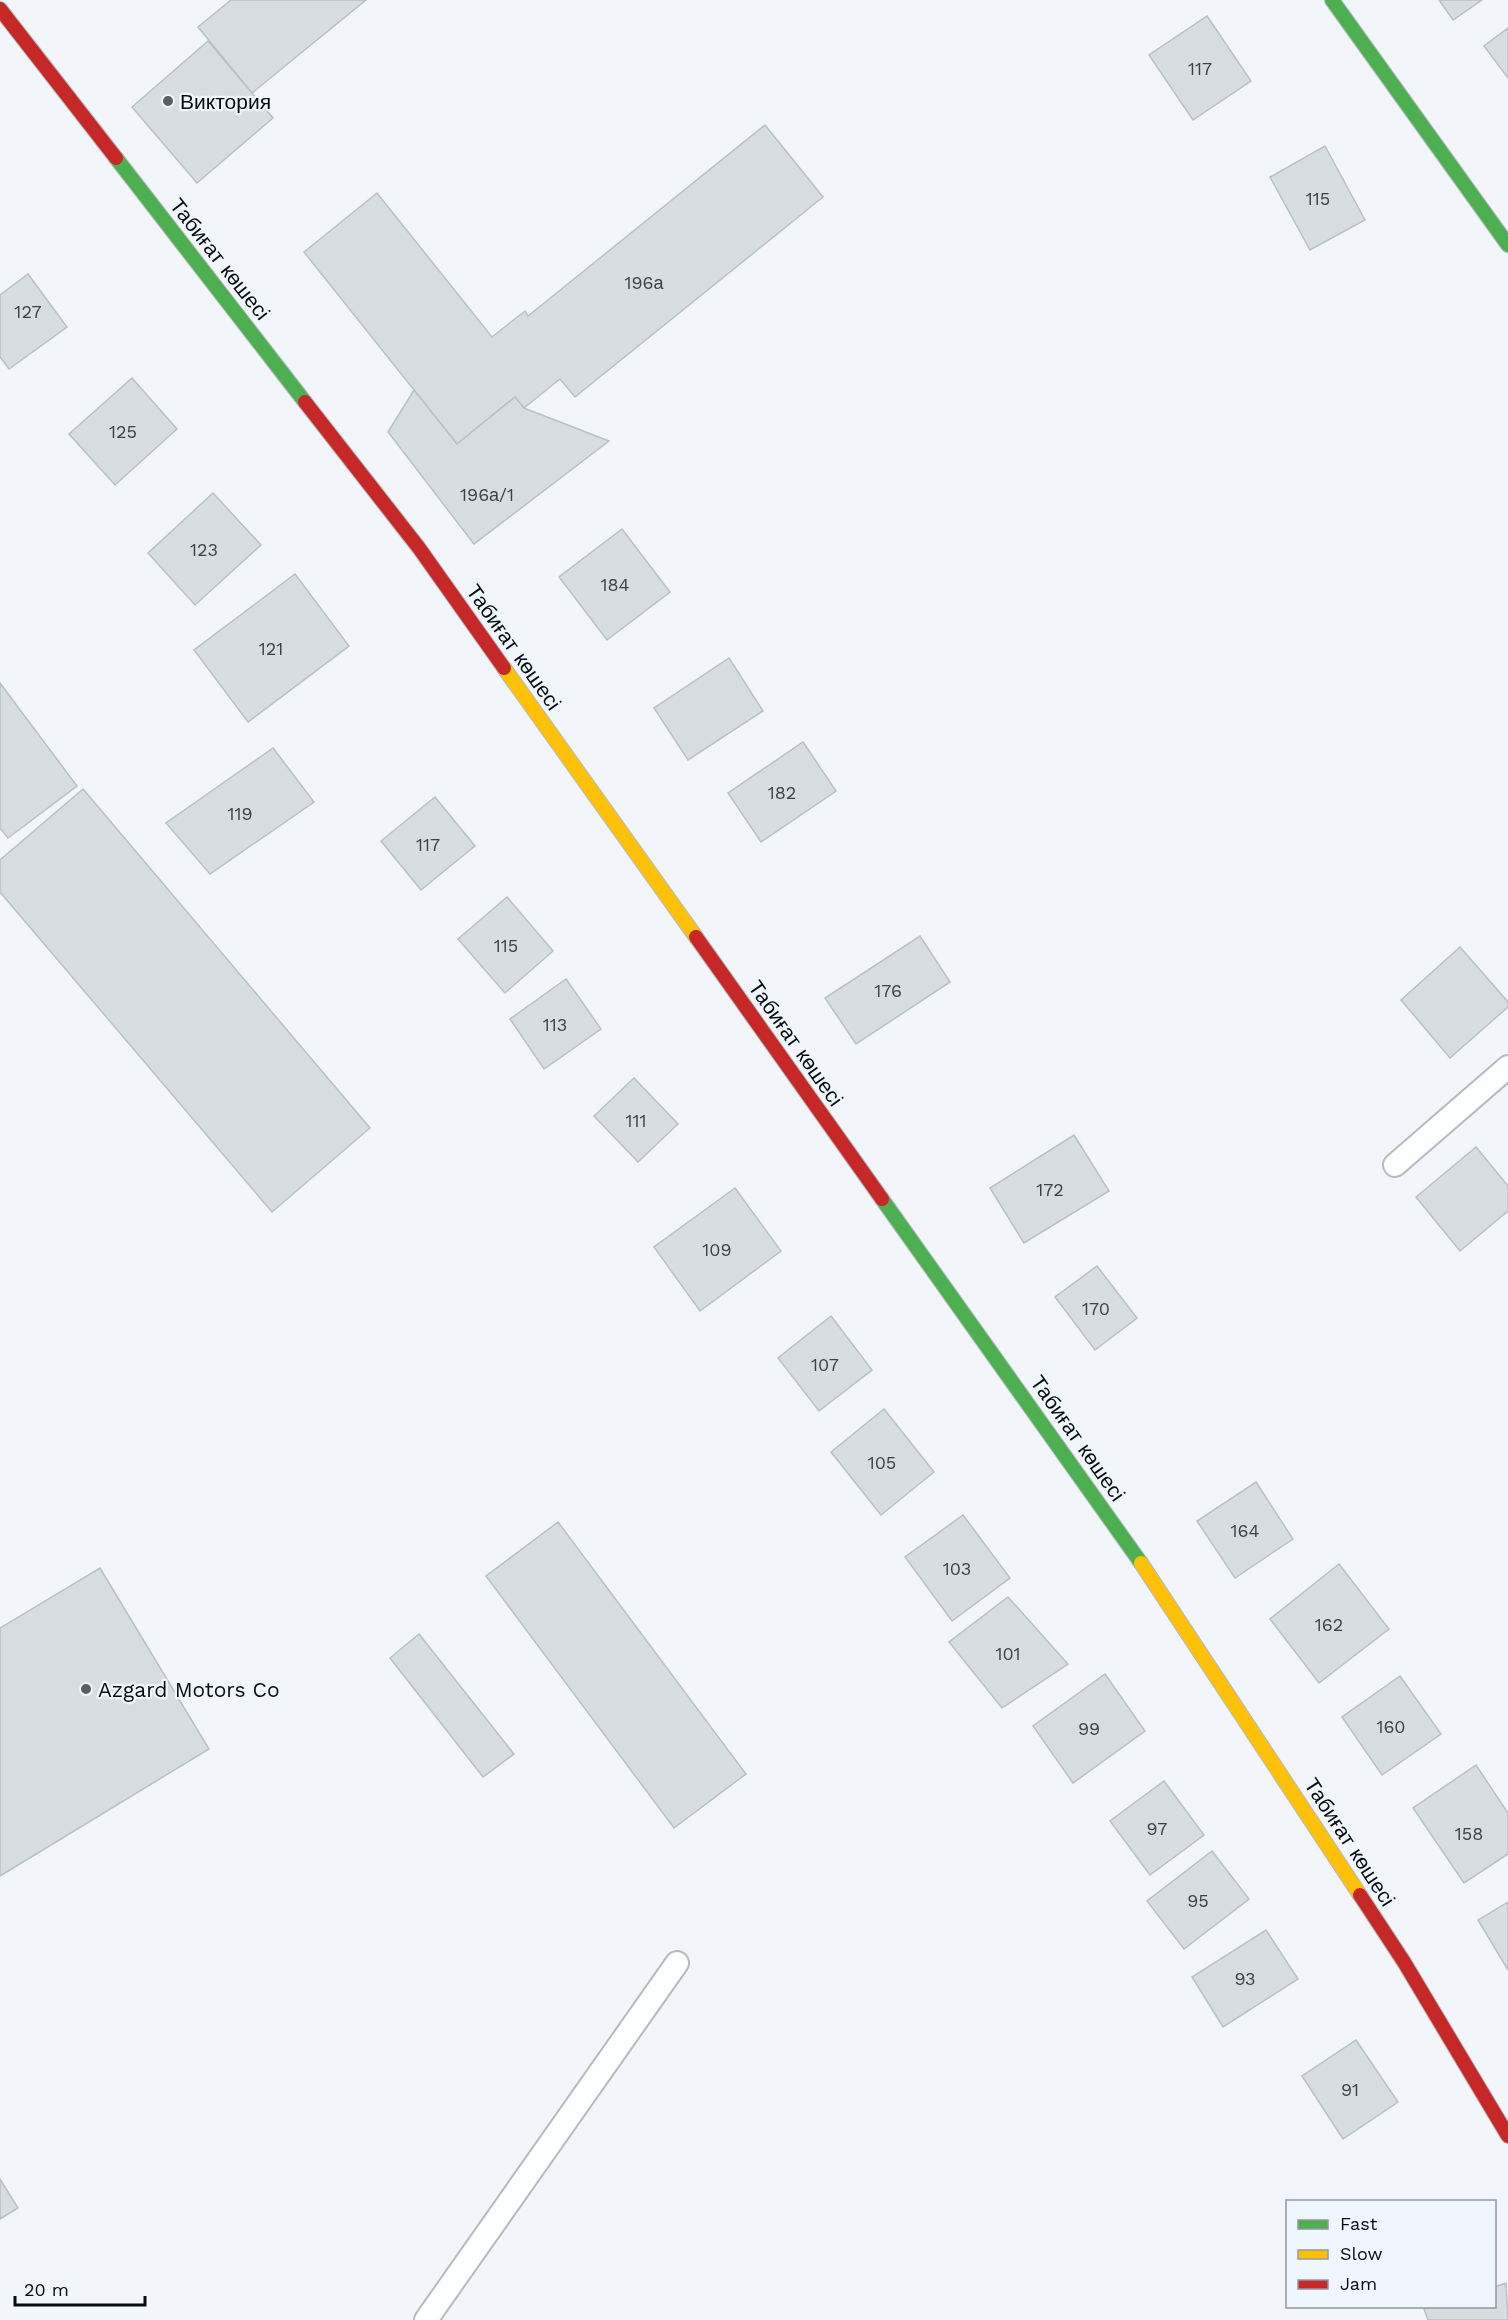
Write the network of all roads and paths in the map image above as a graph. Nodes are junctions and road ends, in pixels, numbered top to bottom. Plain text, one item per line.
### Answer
1 (1332, 0) edge
2 (0, 9) edge
3 (1508, 245) edge
4 (1508, 1067) edge
5 (1395, 1165) dead end
6 (677, 1963) dead end
7 (1508, 2136) edge
8 (426, 2320) edge

1 - 3 street
2 - 7 street, Табиғат көшесі
4 - 5 lane
6 - 8 lane

